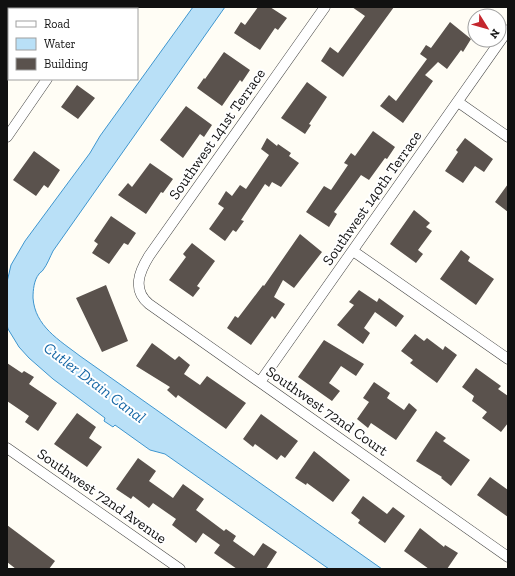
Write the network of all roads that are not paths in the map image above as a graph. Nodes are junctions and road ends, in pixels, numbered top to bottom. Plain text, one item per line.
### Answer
1 (325, 7) edge
2 (508, 30) edge
3 (46, 80) edge
4 (458, 102) junction
5 (7, 137) edge
6 (508, 137) edge
7 (353, 251) junction
8 (139, 281) joint
9 (508, 359) edge
10 (260, 382) junction
11 (7, 448) edge
12 (508, 557) edge
13 (180, 569) edge

1 - 8 street, Southwest 141st Terrace
2 - 4 street, Southwest 140th Terrace
3 - 5 street
4 - 6 street
4 - 7 street, Southwest 140th Terrace
7 - 9 street
7 - 10 street, Southwest 140th Terrace
8 - 10 street, Southwest 72nd Court
10 - 12 street, Southwest 72nd Court
11 - 13 street, Southwest 72nd Avenue

